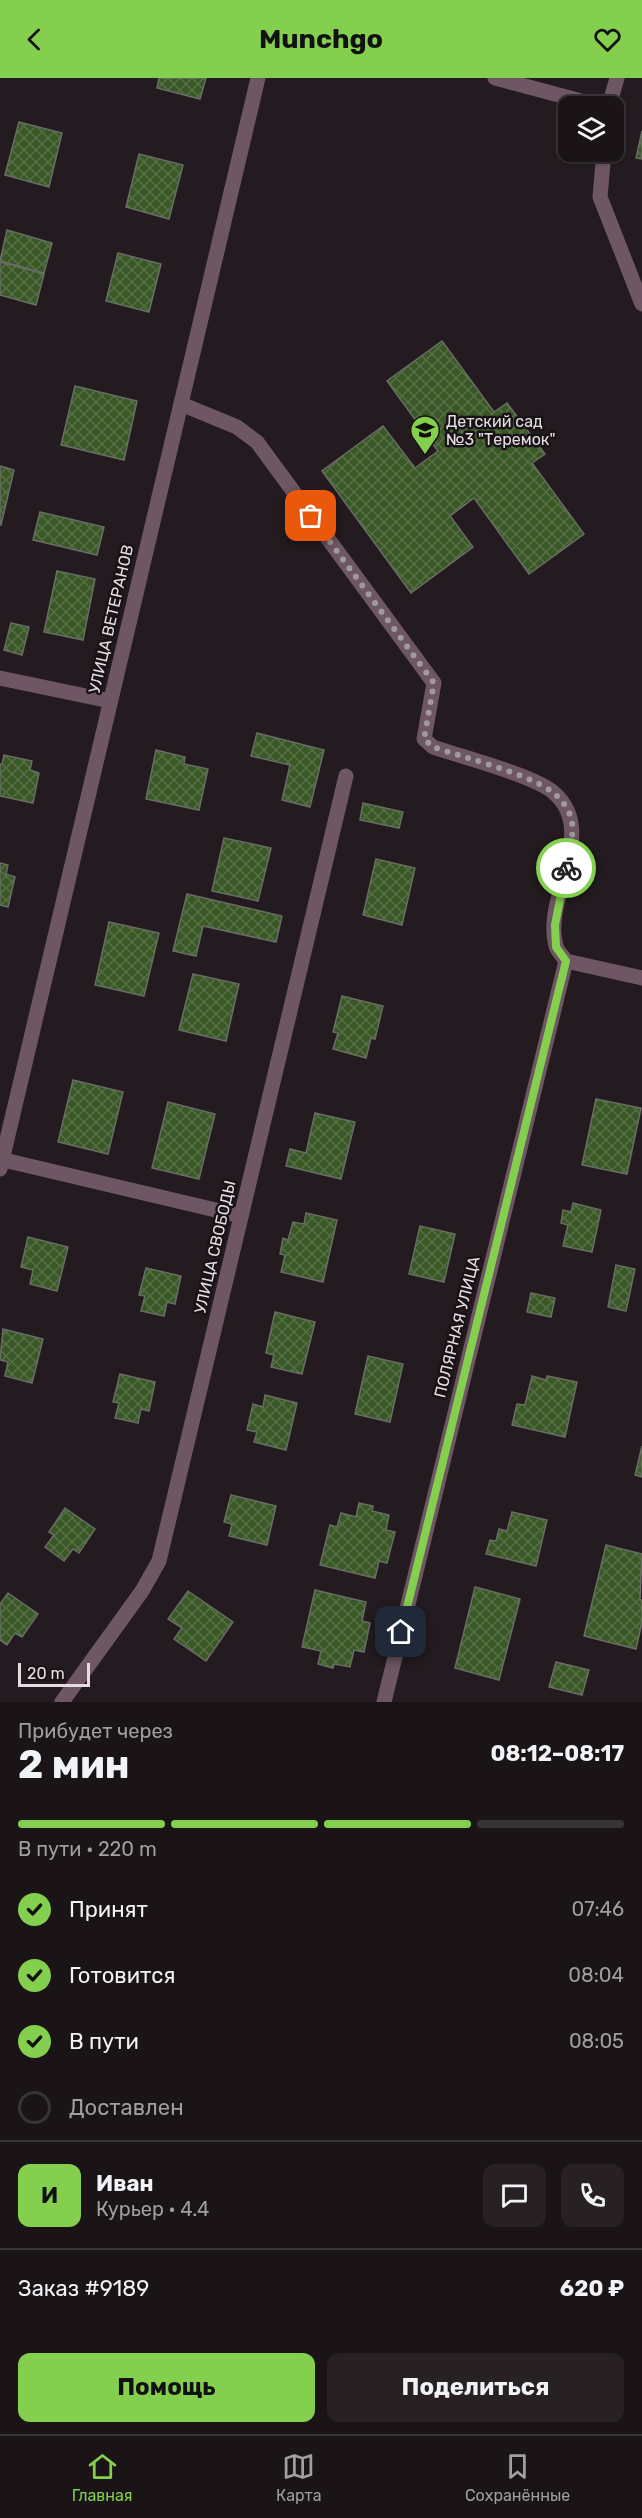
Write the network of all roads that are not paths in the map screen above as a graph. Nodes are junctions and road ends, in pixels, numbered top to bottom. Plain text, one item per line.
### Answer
1 (258, 78) edge
2 (495, 78) edge
3 (617, 78) edge
4 (562, 96) edge
5 (612, 96) edge
6 (603, 162) edge
7 (642, 302) edge
8 (181, 404) junction
9 (0, 678) edge
10 (110, 701) junction
11 (346, 776) dead end
12 (566, 961) junction
13 (642, 978) edge
14 (1, 1163) edge
15 (241, 1216) junction
16 (62, 1702) edge
17 (384, 1702) edge

1 - 8 street, УЛИЦА ВЕТЕРАНОВ
2 - 4 street
3 - 5 street
6 - 7 street
8 - 10 street, УЛИЦА ВЕТЕРАНОВ
8 - 12 street
9 - 10 street
10 - 14 street, УЛИЦА ВЕТЕРАНОВ
11 - 15 street, УЛИЦА СВОБОДЫ
12 - 13 street
12 - 17 street, ПОЛЯРНАЯ УЛИЦА
14 - 15 street
15 - 16 street, УЛИЦА СВОБОДЫ

